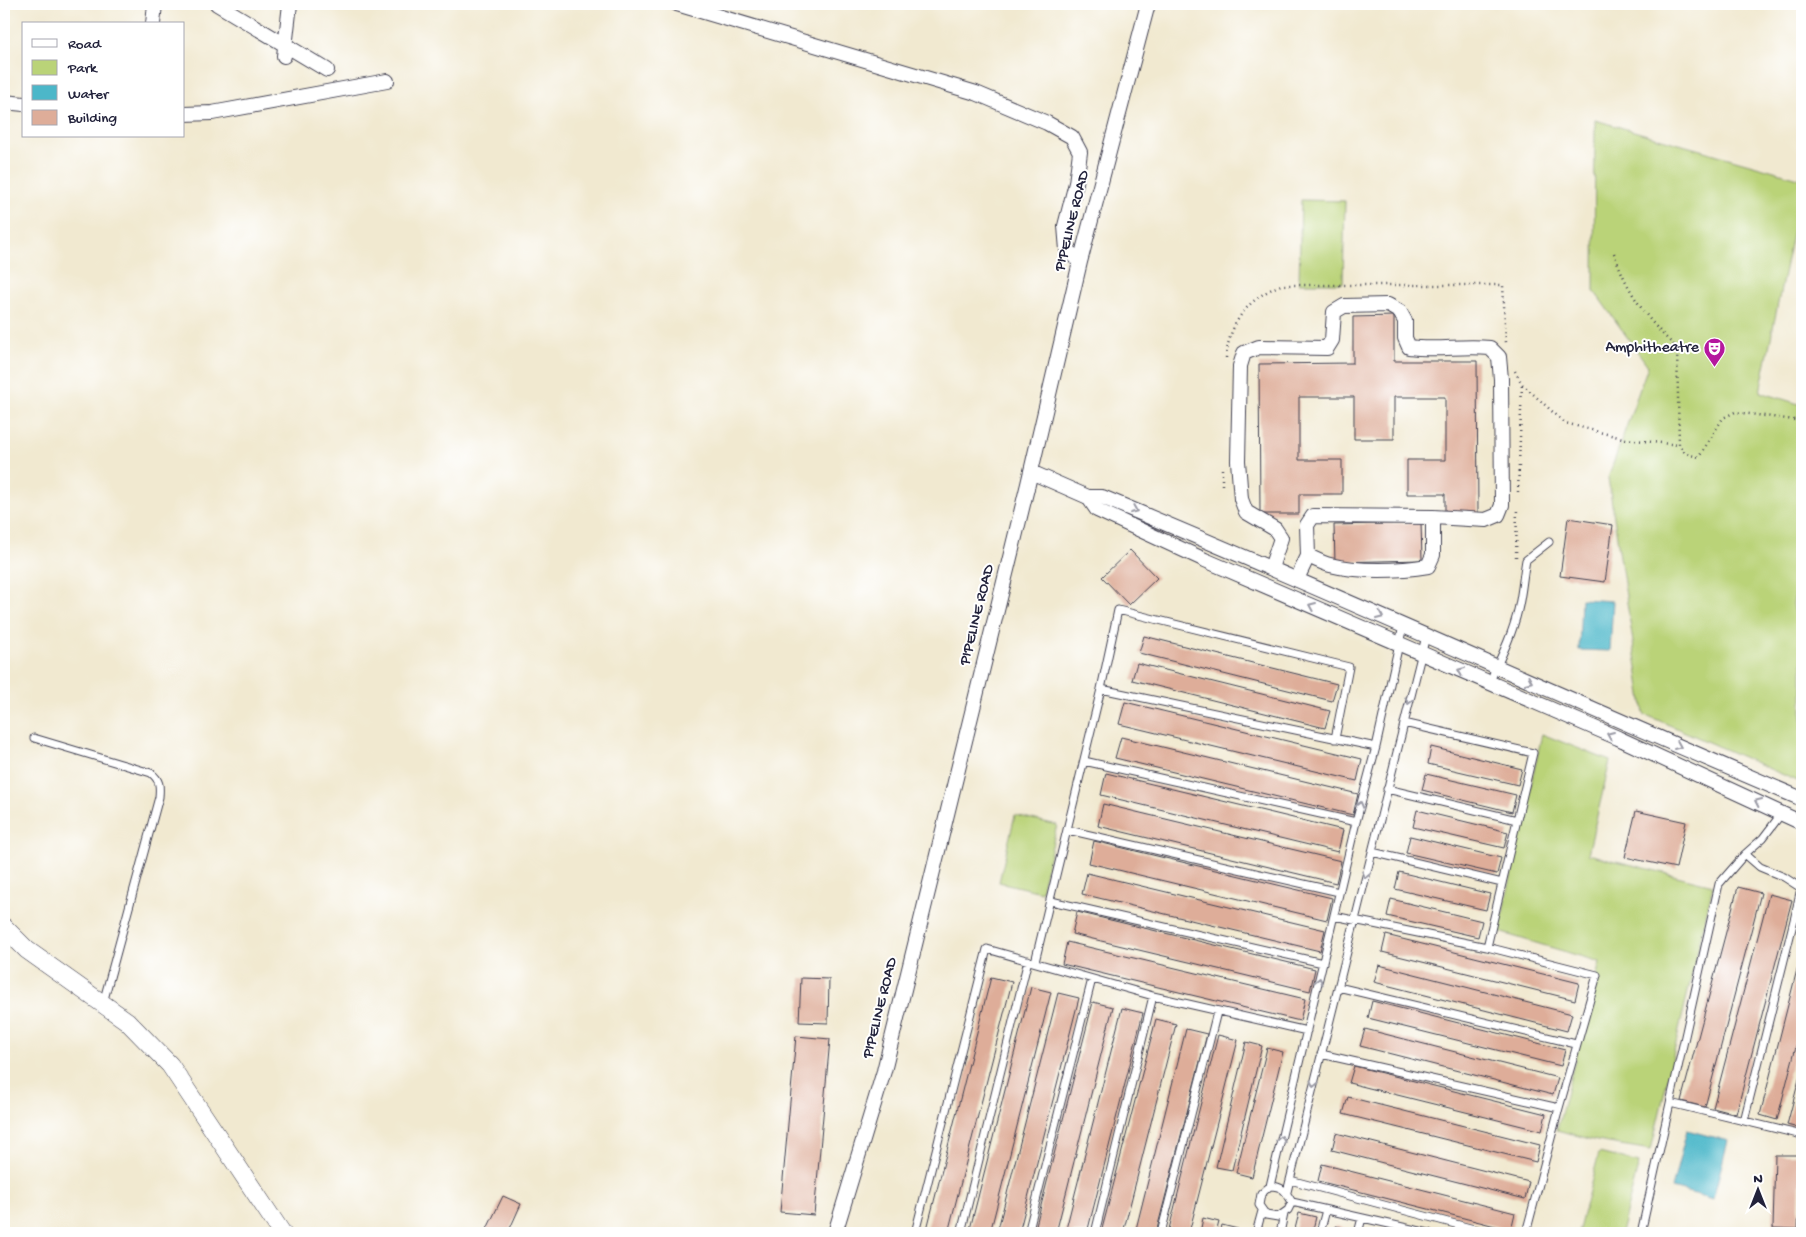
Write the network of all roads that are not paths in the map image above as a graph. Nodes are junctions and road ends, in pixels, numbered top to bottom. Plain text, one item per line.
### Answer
1 (155, 4) edge
2 (217, 4) edge
3 (290, 4) edge
4 (677, 4) edge
5 (1148, 4) edge
6 (153, 22) edge
7 (285, 50) junction
8 (327, 70) dead end
9 (387, 81) dead end
10 (4, 102) edge
11 (22, 104) edge
12 (185, 114) edge
13 (1080, 262) junction
14 (1030, 472) junction
15 (1088, 497) junction
16 (1433, 517) junction
17 (1213, 542) junction
18 (1549, 542) dead end
19 (1308, 556) junction
20 (1205, 560) junction
21 (1271, 568) junction
22 (1297, 579) junction
23 (1403, 626) junction
24 (1426, 636) junction
25 (1398, 643) junction
26 (1421, 654) junction
27 (1497, 667) junction
28 (1489, 683) junction
29 (1101, 689) junction
30 (1404, 723) junction
31 (34, 738) dead end
32 (1336, 739) junction
33 (1376, 747) junction
34 (1084, 761) junction
35 (1387, 789) junction
36 (1802, 799) edge
37 (1782, 813) junction
38 (1517, 820) junction
39 (1356, 822) junction
40 (1802, 823) edge
41 (1068, 830) junction
42 (1372, 852) junction
43 (1745, 854) junction
44 (1502, 883) junction
45 (1340, 892) junction
46 (1051, 901) junction
47 (1334, 916) junction
48 (1795, 916) junction
49 (1354, 921) junction
50 (1802, 921) edge
51 (4, 928) edge
52 (1487, 947) junction
53 (1032, 961) junction
54 (1323, 963) junction
55 (1092, 979) junction
56 (1338, 987) junction
57 (1153, 996) junction
58 (103, 1003) junction
59 (1217, 1012) junction
60 (1307, 1031) junction
61 (1576, 1044) junction
62 (1321, 1054) junction
63 (1670, 1103) junction
64 (1559, 1108) junction
65 (1744, 1121) junction
66 (1802, 1135) edge
67 (1290, 1180) junction
68 (1270, 1186) junction
69 (1287, 1192) junction
70 (1292, 1202) junction
71 (1326, 1210) junction
72 (1262, 1211) junction
73 (1284, 1214) junction
74 (1362, 1218) junction
75 (1396, 1230) edge
76 (282, 1233) edge
77 (835, 1233) edge
78 (915, 1233) edge
79 (961, 1233) edge
80 (1028, 1233) edge
81 (1095, 1233) edge
82 (1161, 1233) edge
83 (1256, 1233) edge
84 (1280, 1233) edge
85 (1320, 1233) edge
86 (1358, 1233) edge
87 (1429, 1233) edge
88 (1489, 1233) edge
89 (1526, 1233) edge
90 (1641, 1233) edge

1 - 6 street
2 - 7 street
3 - 7 street
4 - 13 street
5 - 13 street, PIPELINE ROAD
7 - 8 street
9 - 12 street
10 - 11 street
13 - 14 street, PIPELINE ROAD
14 - 15 street
14 - 77 street, PIPELINE ROAD
15 -> 17 street
15 - 20 street
16 - 19 street
16 - 19 street
16 - 21 street
17 - 20 lane
17 - 21 street
18 - 27 lane
19 - 22 street
25 -> 20 street
21 - 22 street
22 -> 23 street
23 - 24 street
23 - 25 lane
24 - 26 lane
24 - 27 street
25 - 26 street
25 - 33 lane
28 -> 26 street
26 -> 30 lane
27 - 28 lane
27 -> 36 street
37 -> 28 street
29 - 32 lane
29 - 32 lane
29 - 34 lane
30 - 35 lane
30 - 38 lane
31 - 58 lane
32 - 33 lane
39 -> 33 lane
34 - 39 lane
34 - 41 lane
35 - 38 lane
35 - 42 lane
37 - 40 street
37 - 43 lane
38 - 44 lane
39 - 45 lane
41 - 45 lane
41 - 46 lane
42 - 44 lane
42 -> 49 lane
43 - 48 lane
43 - 63 lane
44 - 52 lane
45 - 47 lane
46 - 53 lane
46 - 54 lane
47 - 49 lane
47 - 54 lane
48 - 50 lane
48 - 65 lane
49 - 52 lane
49 - 56 lane
51 - 58 street
52 - 61 lane
53 - 55 lane
53 - 78 lane
53 - 79 lane
60 -> 54 lane
55 - 57 lane
55 - 80 lane
56 - 61 lane
56 - 62 lane
57 - 59 lane
57 - 81 lane
58 - 76 street
59 - 60 lane
59 - 82 lane
68 -> 60 lane
61 - 64 lane
62 - 64 lane
62 -> 67 lane
63 - 65 lane
63 - 90 lane
64 - 89 lane
65 - 66 lane
67 - 69 lane
67 - 88 lane
68 - 69 lane
68 - 72 lane
69 - 70 lane
70 - 71 lane
70 - 73 lane
71 - 74 lane
71 - 85 lane
72 - 73 lane
72 - 83 lane
73 - 84 lane
74 - 75 lane
74 - 86 lane
75 - 87 lane

